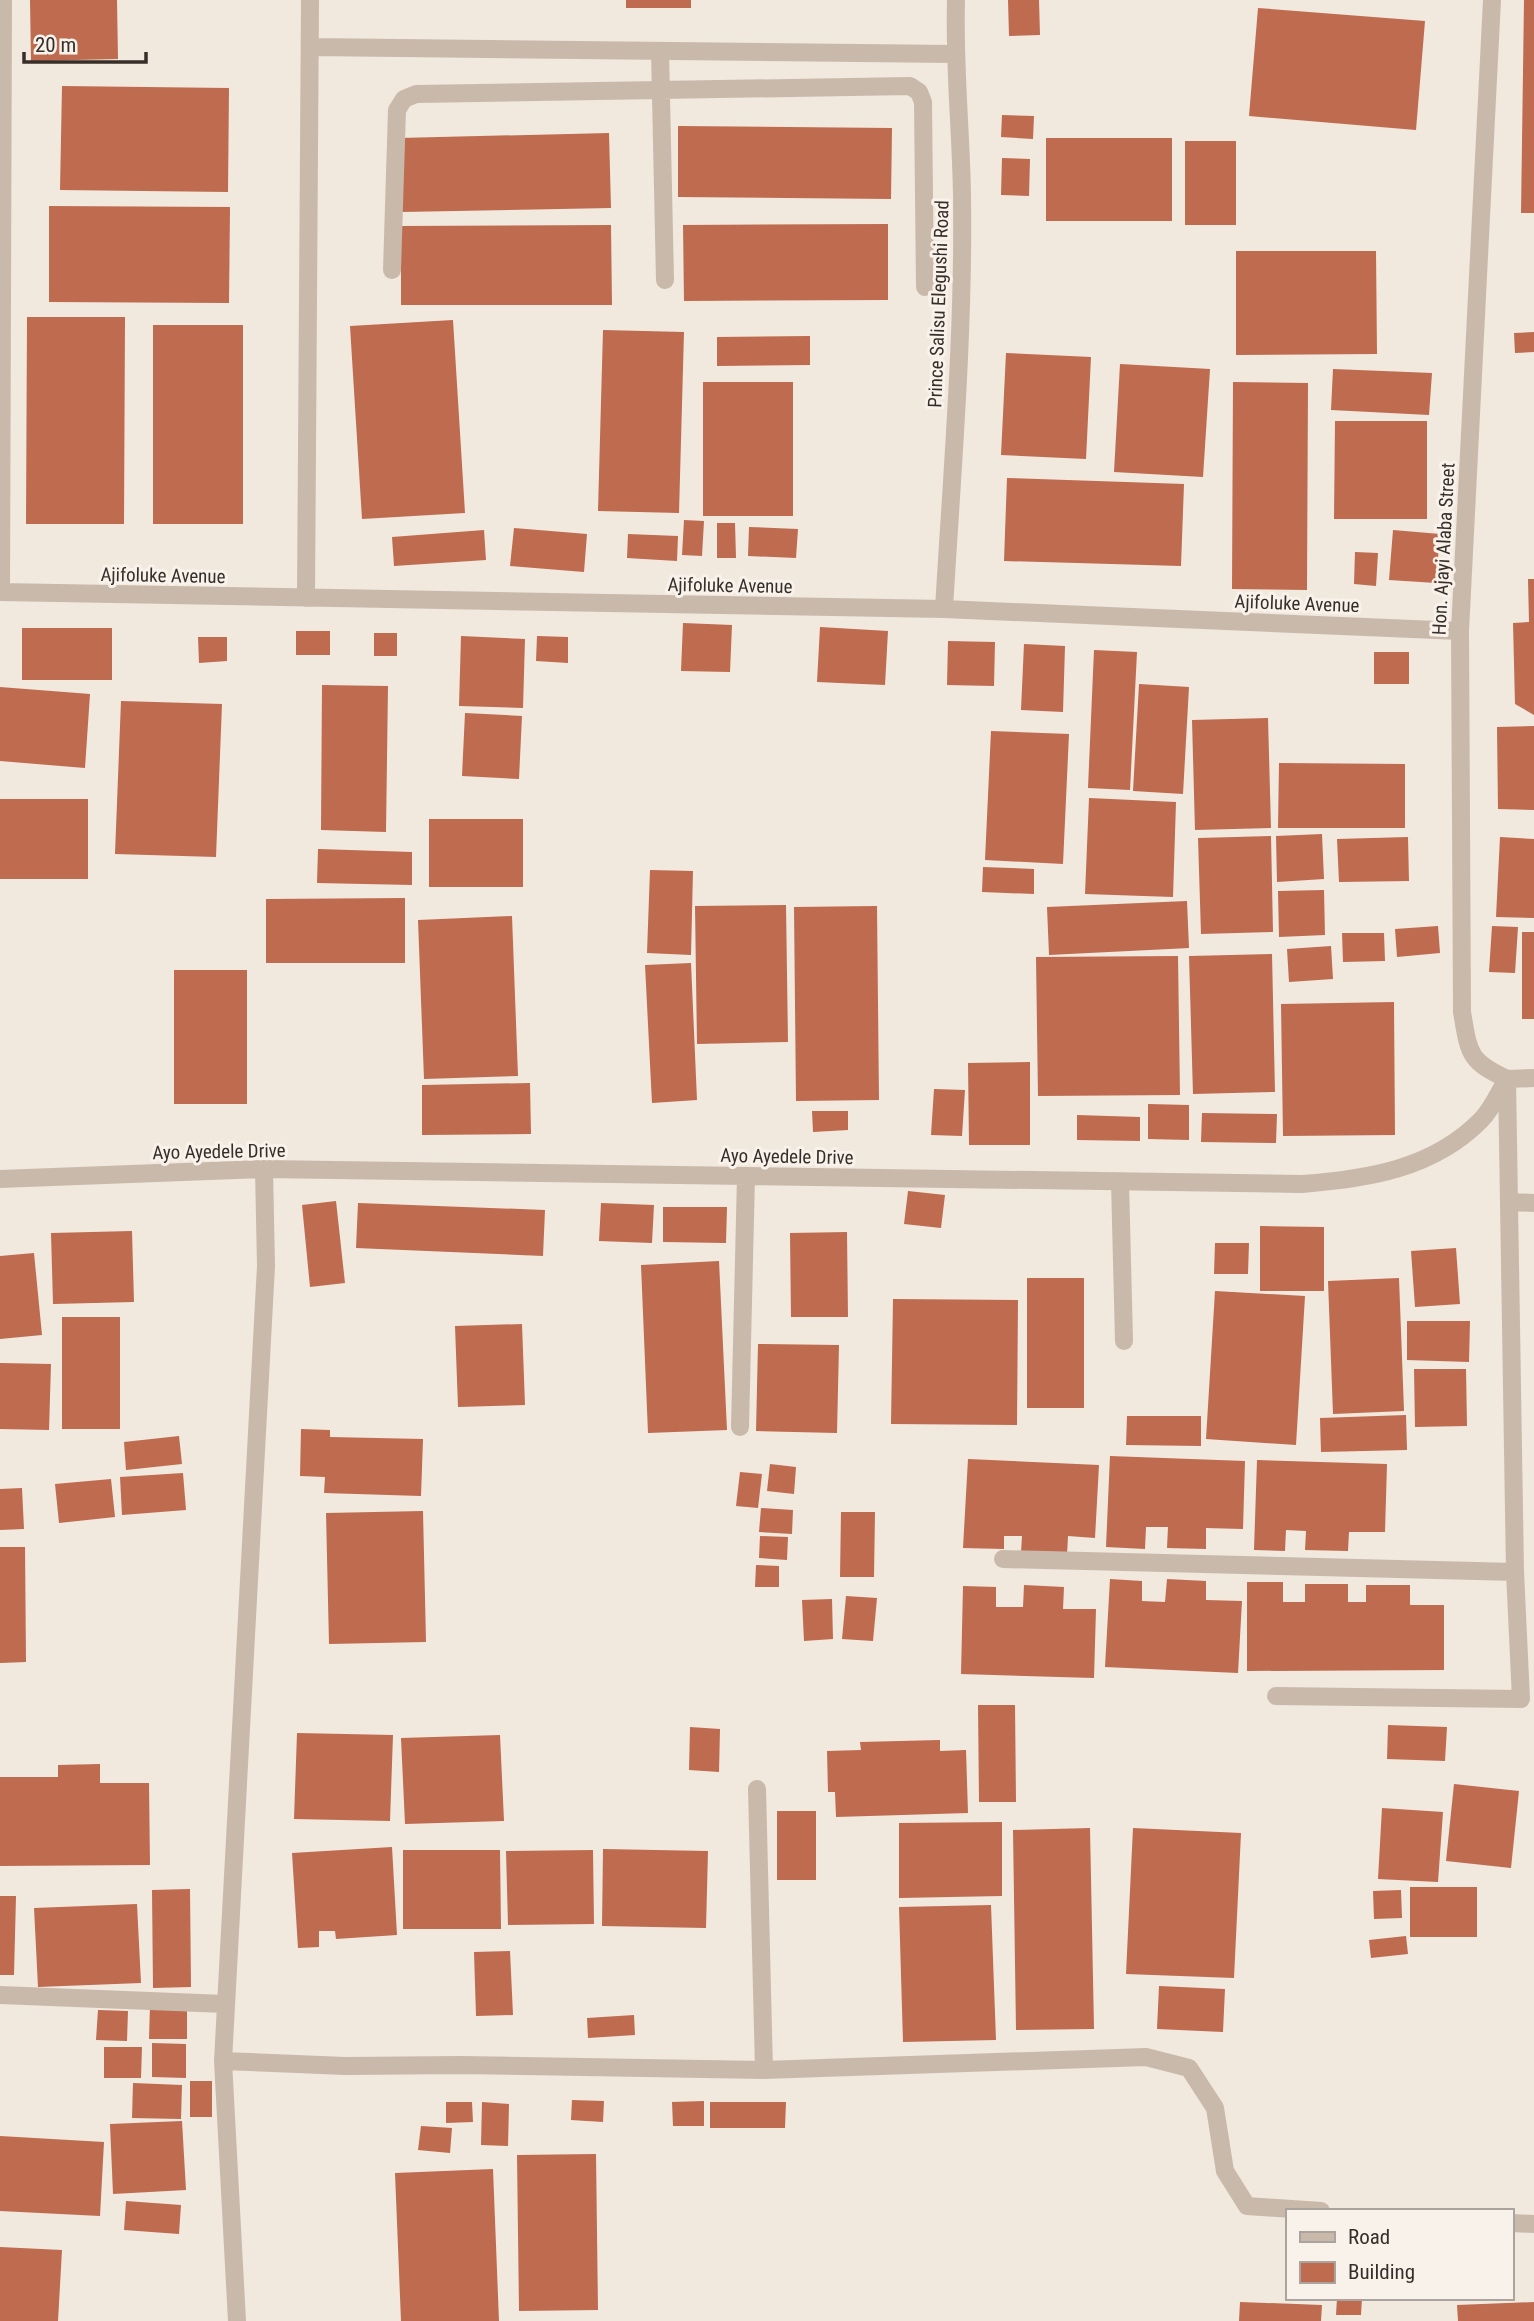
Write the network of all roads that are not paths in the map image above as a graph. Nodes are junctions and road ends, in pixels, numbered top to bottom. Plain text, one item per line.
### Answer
1 (3, 0) edge
2 (310, 0) edge
3 (956, 0) edge
4 (1492, 0) edge
5 (311, 47) junction
6 (660, 51) junction
7 (955, 54) junction
8 (661, 90) junction
9 (392, 270) dead end
10 (665, 280) dead end
11 (925, 287) dead end
12 (0, 592) edge
13 (306, 598) junction
14 (944, 609) junction
15 (1460, 631) junction
16 (1534, 1078) edge
17 (1507, 1079) junction
18 (264, 1169) junction
19 (746, 1176) junction
20 (0, 1179) edge
21 (1120, 1182) junction
22 (1509, 1202) junction
23 (1534, 1203) edge
24 (1124, 1340) dead end
25 (740, 1427) dead end
26 (1003, 1559) dead end
27 (1516, 1573) junction
28 (1276, 1696) dead end
29 (757, 1789) dead end
30 (0, 1995) edge
31 (225, 2004) junction
32 (223, 2061) junction
33 (764, 2070) junction
34 (1291, 2209) edge
35 (1513, 2223) edge
36 (1534, 2224) edge
37 (237, 2321) edge

1 - 12 street
2 - 5 street
3 - 7 street, Prince Salisu Elegushi Road
4 - 15 street, Hon. Ajayi Alaba Street
5 - 6 street
5 - 13 street
6 - 7 street
6 - 8 street
7 - 14 street, Prince Salisu Elegushi Road
8 - 9 street
8 - 10 street
8 - 11 street
12 - 13 street, Ajifoluke Avenue
13 - 14 street, Ajifoluke Avenue
14 - 15 street, Ajifoluke Avenue
15 - 17 street, Hon. Ajayi Alaba Street
16 - 17 street
17 - 21 street, Ayo Ayedele Drive
17 - 22 street
18 - 19 street, Ayo Ayedele Drive
18 - 20 street, Ayo Ayedele Drive
18 - 31 street
19 - 21 street, Ayo Ayedele Drive
19 - 25 street
21 - 24 street
22 - 23 street
22 - 27 street
26 - 27 street
27 - 28 street
29 - 33 street
30 - 31 street
31 - 32 street
32 - 33 street
32 - 37 street
33 - 34 street
35 - 36 street

